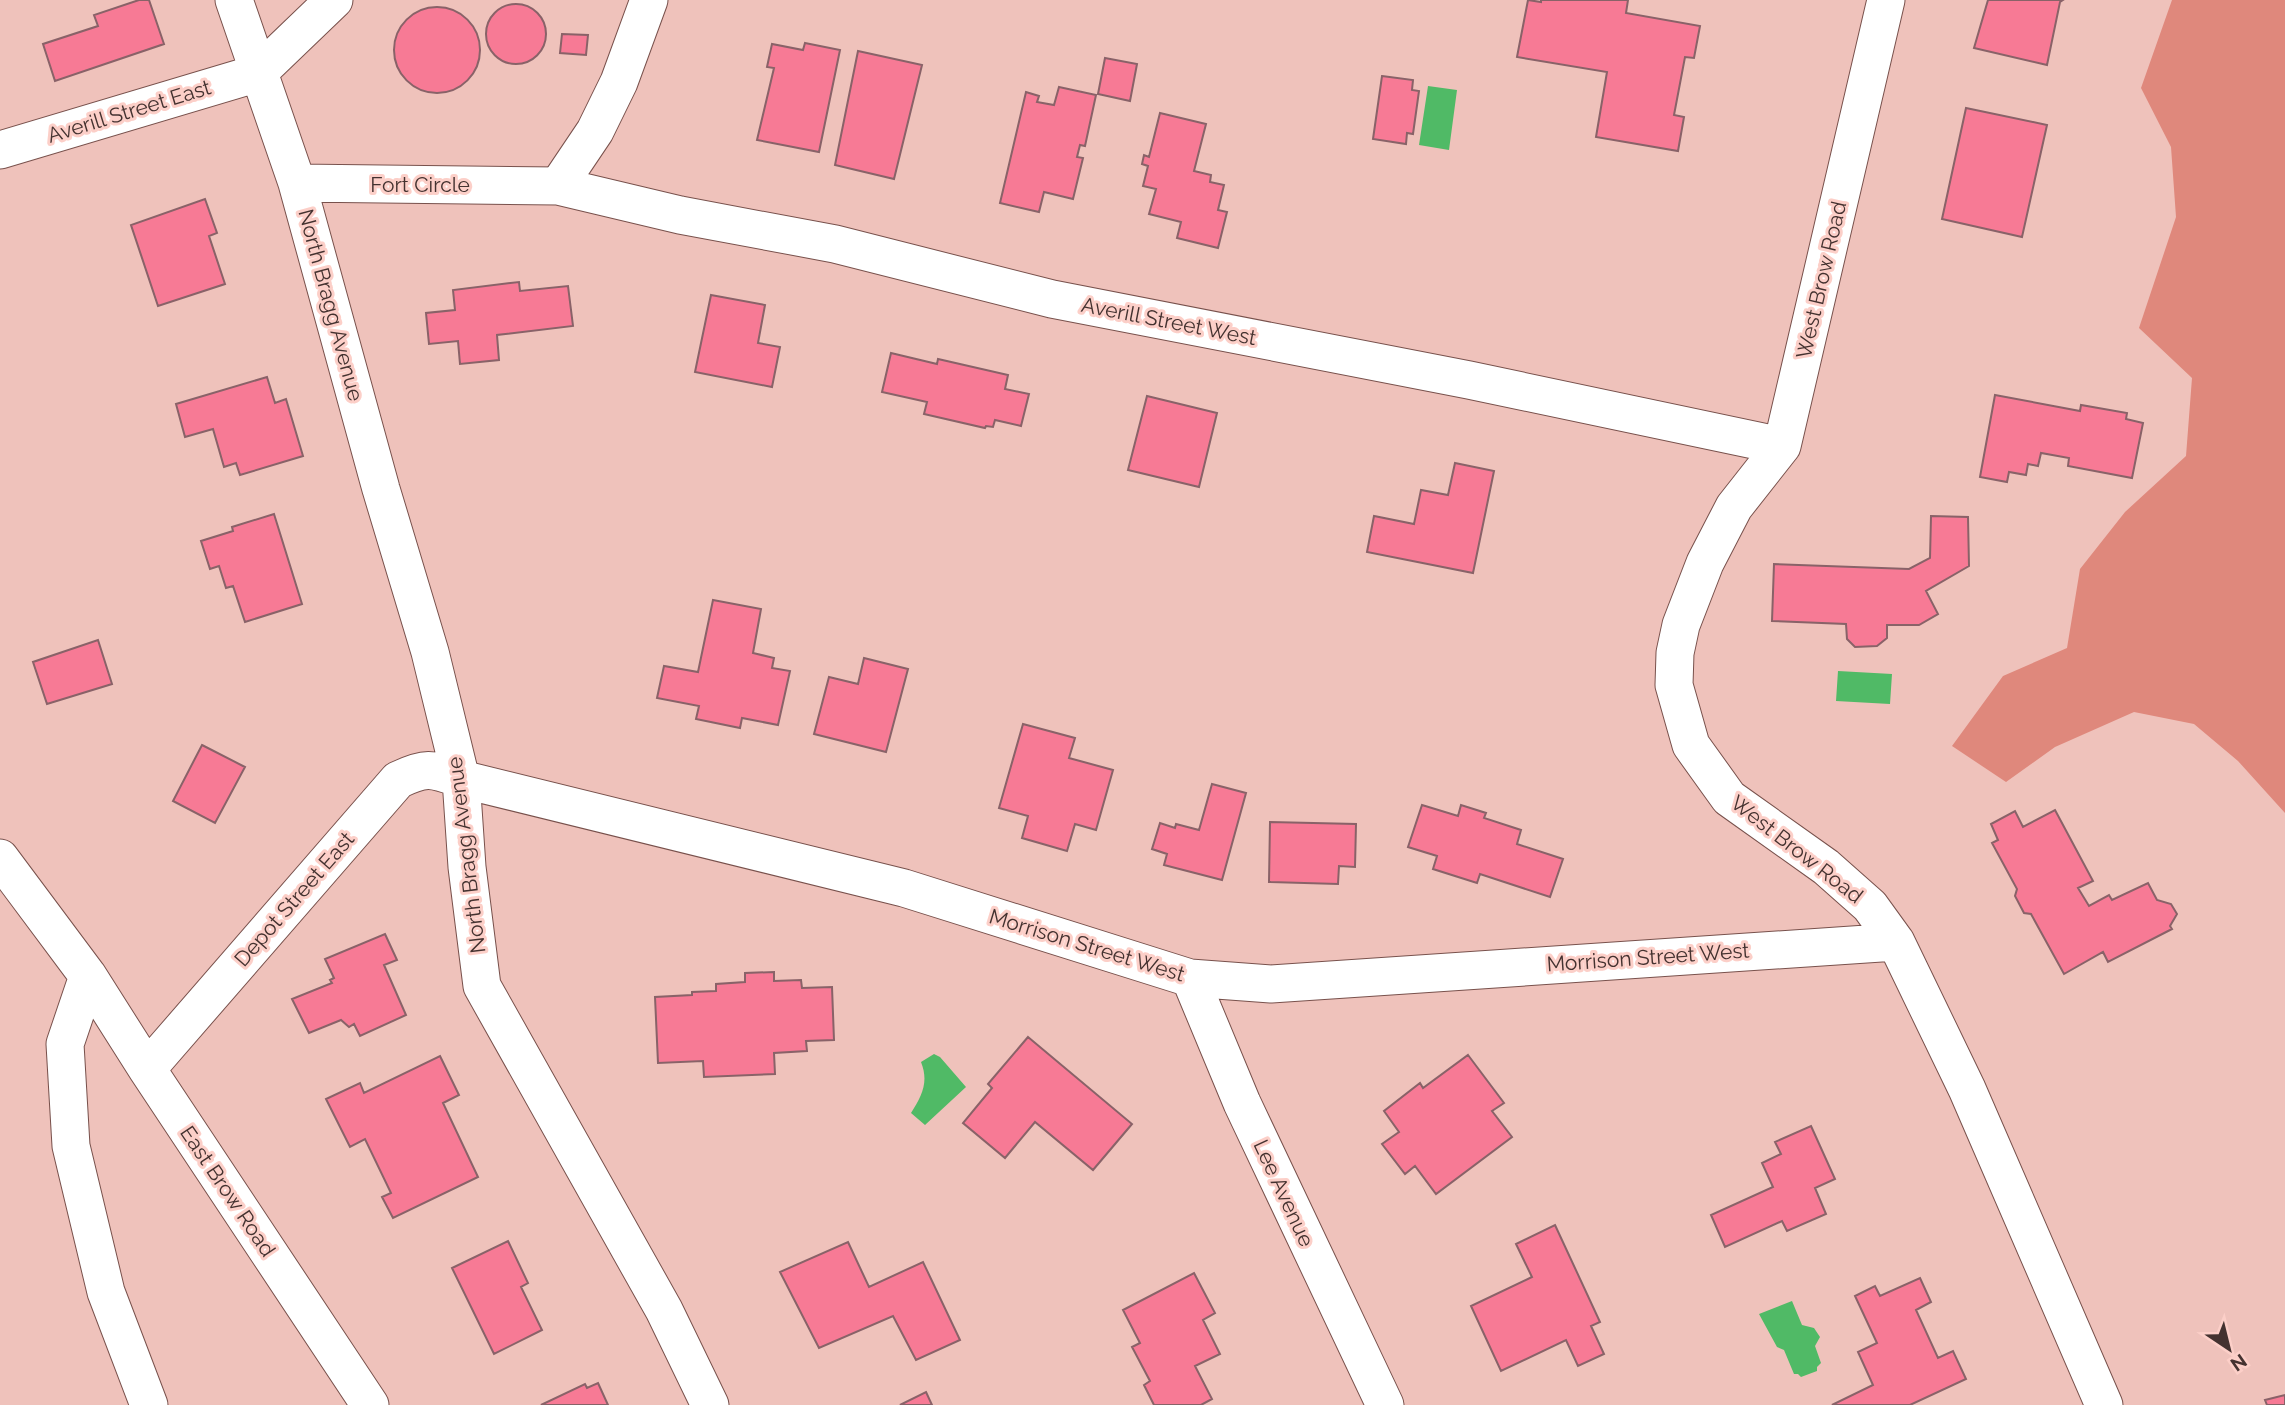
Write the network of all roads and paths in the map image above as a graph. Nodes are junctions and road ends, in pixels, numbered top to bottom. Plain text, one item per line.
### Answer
1 (234, 0) edge
2 (334, 0) edge
3 (649, 0) edge
4 (1886, 0) edge
5 (258, 73) junction
6 (0, 150) edge
7 (297, 183) junction
8 (558, 186) junction
9 (1782, 446) junction
10 (461, 779) junction
11 (0, 858) edge
12 (1896, 942) junction
13 (88, 976) junction
14 (1190, 978) junction
15 (147, 1069) junction
16 (149, 1405) edge
17 (370, 1405) edge
18 (710, 1405) edge
19 (1385, 1405) edge
20 (2104, 1405) edge

1 - 5 street
2 - 5 street
3 - 8 street
4 - 9 street, West Brow Road
5 - 6 street, Averill Street East
5 - 7 street
7 - 8 street, Fort Circle
7 - 10 street, North Bragg Avenue
8 - 9 street, Averill Street West
9 - 12 street, West Brow Road
10 - 14 street, Morrison Street West
10 - 15 street, Depot Street East
10 - 18 street, North Bragg Avenue
11 - 13 street, East Brow Road
12 - 14 street, Morrison Street West
12 - 20 street, West Brow Road
13 - 15 street, East Brow Road
13 - 16 street
14 - 19 street, Lee Avenue
15 - 17 street, East Brow Road

